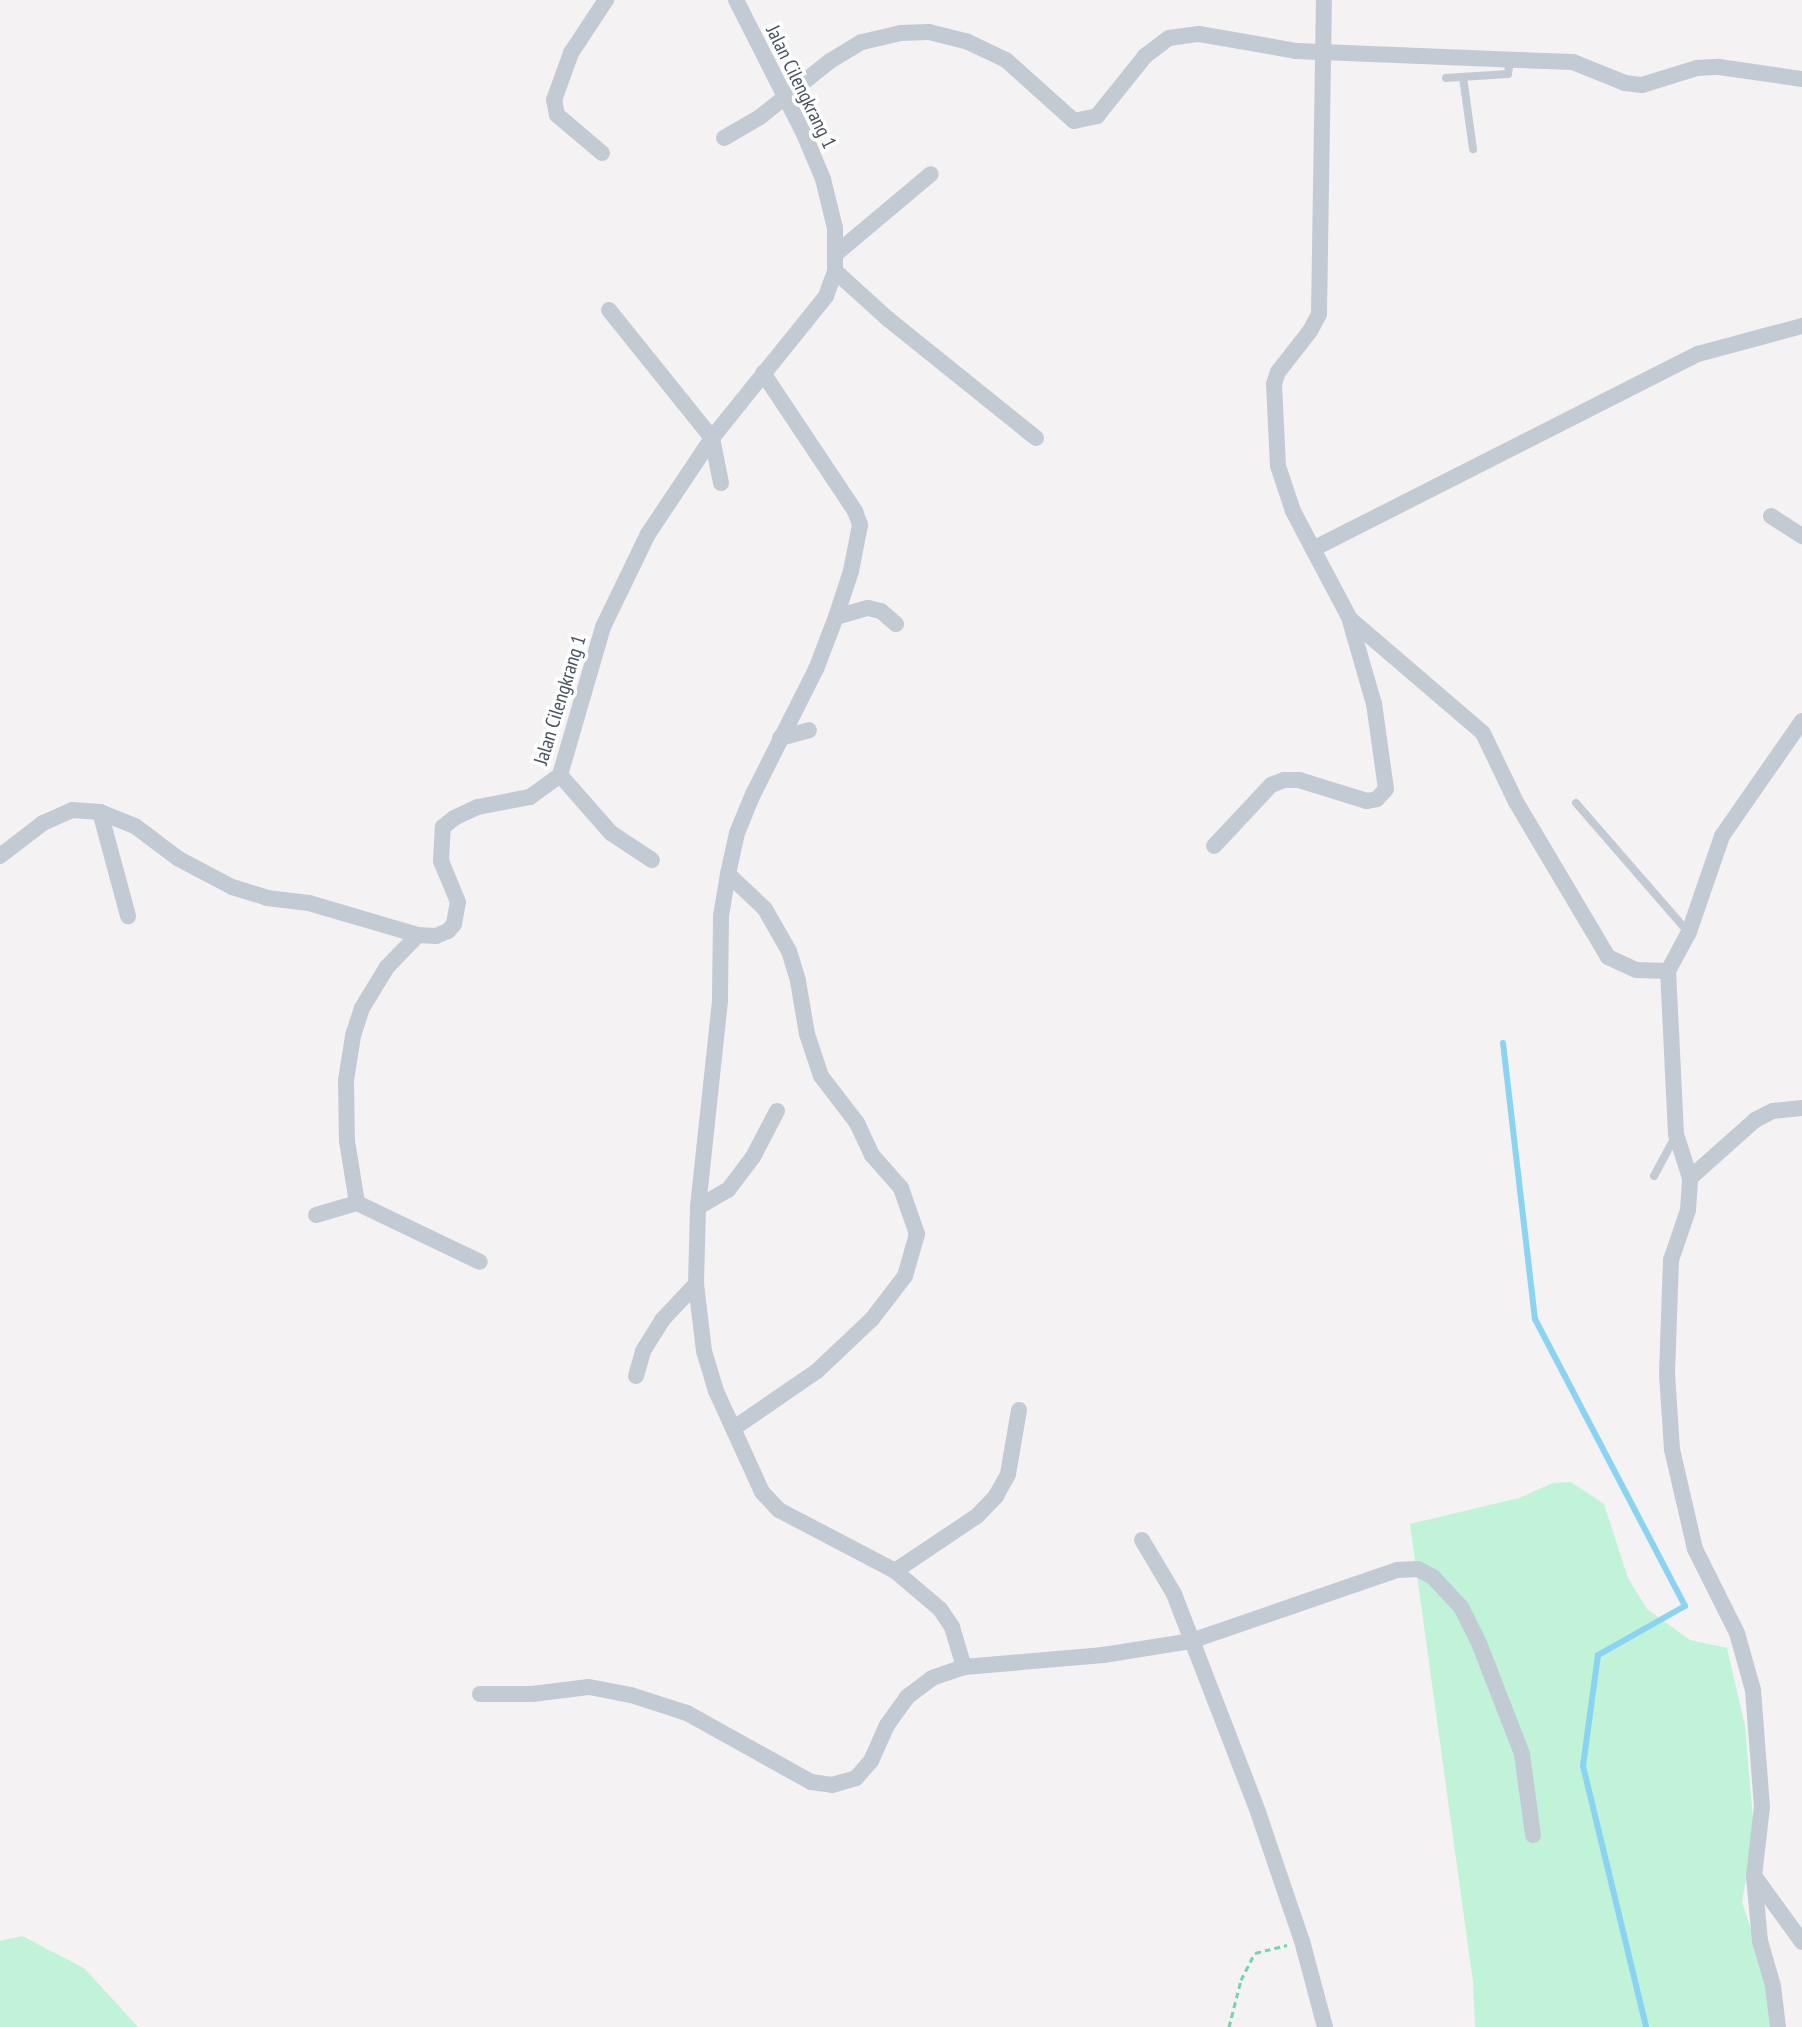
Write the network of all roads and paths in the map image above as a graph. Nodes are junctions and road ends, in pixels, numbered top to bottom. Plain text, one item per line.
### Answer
1 (606, 0) edge
2 (736, 0) edge
3 (1324, 0) edge
4 (1326, 52) junction
5 (1510, 59) junction
6 (1463, 77) junction
7 (1446, 78) dead end
8 (1802, 79) edge
9 (784, 96) junction
10 (724, 138) dead end
11 (1473, 149) dead end
12 (602, 153) dead end
13 (931, 174) dead end
14 (838, 252) junction
15 (835, 271) junction
16 (609, 310) dead end
17 (1802, 326) edge
18 (763, 373) junction
19 (712, 438) junction
20 (1036, 438) dead end
21 (721, 483) dead end
22 (1771, 516) dead end
23 (1802, 536) edge
24 (1313, 549) junction
25 (836, 617) junction
26 (1350, 619) junction
27 (896, 624) dead end
28 (1802, 721) edge
29 (809, 730) dead end
30 (780, 738) junction
31 (560, 775) junction
32 (1576, 803) dead end
33 (100, 812) junction
34 (1214, 846) dead end
35 (0, 856) edge
36 (652, 860) dead end
37 (728, 874) junction
38 (128, 916) dead end
39 (1689, 932) junction
40 (418, 935) junction
41 (1668, 971) junction
42 (1802, 1108) edge
43 (777, 1111) dead end
44 (1676, 1134) junction
45 (1654, 1176) dead end
46 (1690, 1178) junction
47 (357, 1203) junction
48 (698, 1207) junction
49 (316, 1215) dead end
50 (480, 1262) dead end
51 (696, 1284) junction
52 (636, 1376) dead end
53 (1019, 1410) dead end
54 (734, 1428) junction
55 (1142, 1540) dead end
56 (895, 1571) junction
57 (1191, 1641) junction
58 (964, 1667) junction
59 (480, 1694) dead end
60 (1533, 1835) dead end
61 (1754, 1876) junction
62 (1302, 1941) junction
63 (1802, 1942) edge
64 (1229, 2027) edge
65 (1325, 2027) edge
66 (1778, 2027) edge

1 - 12 street
2 - 9 street, Jalan Cilengkrang 1
3 - 4 street
4 - 5 street
4 - 9 street
4 - 24 street
5 - 6 lane
5 - 8 street
6 - 7 lane
6 - 11 lane
9 - 10 street
9 - 14 street, Jalan Cilengkrang 1
13 - 14 street
14 - 15 street, Jalan Cilengkrang 1
15 - 18 street, Jalan Cilengkrang 1
15 - 20 street
16 - 19 street
17 - 24 street
18 - 19 street, Jalan Cilengkrang 1
18 - 25 street
19 - 21 street
19 - 31 street, Jalan Cilengkrang 1
22 - 23 street
24 - 26 street
25 - 27 street
25 - 30 street
26 - 34 street
26 - 41 street
28 - 39 street
29 - 30 street
30 - 37 street
31 - 36 street
31 - 40 street, Jalan Cilengkrang 1
32 - 39 lane
33 - 35 street
33 - 38 street
33 - 40 street
37 - 48 street
37 - 54 street
39 - 41 street
40 - 47 street
41 - 44 street
42 - 46 street
43 - 48 street
44 - 45 lane
44 - 46 street
46 - 61 street
47 - 49 street
47 - 50 street
48 - 51 street
51 - 52 street
51 - 54 street
53 - 56 street
54 - 56 street
55 - 57 street
56 - 58 street
57 - 58 street
57 - 60 street
57 - 62 street
58 - 59 street
61 - 63 street
61 - 66 street
62 - 64 path
62 - 65 street

